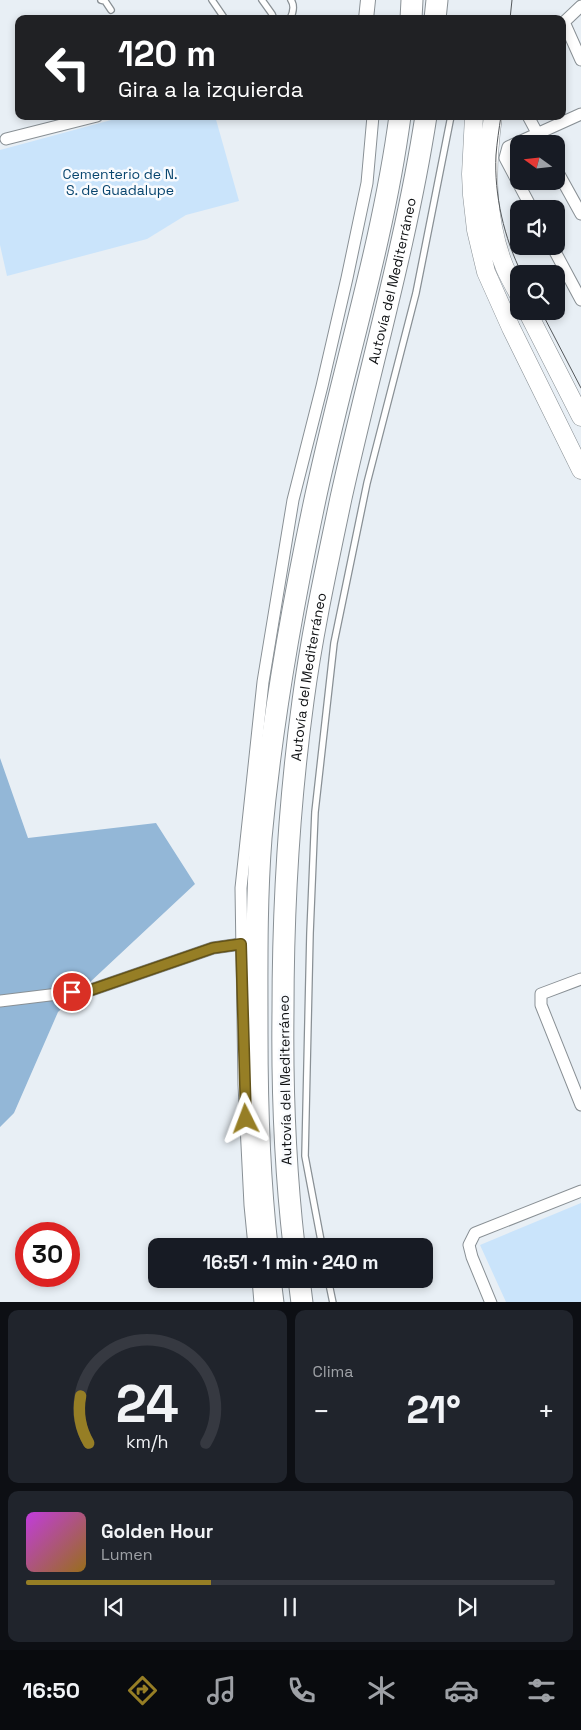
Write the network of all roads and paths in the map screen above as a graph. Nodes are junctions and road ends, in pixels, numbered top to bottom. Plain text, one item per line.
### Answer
1 (101, 0) edge
2 (212, 0) edge
3 (262, 0) edge
4 (291, 0) edge
5 (368, 0) edge
6 (412, 0) edge
7 (436, 0) edge
8 (581, 6) edge
9 (111, 10) dead end
10 (222, 15) edge
11 (272, 15) edge
12 (292, 15) edge
13 (366, 15) edge
14 (411, 15) edge
15 (435, 15) edge
16 (566, 20) edge
17 (566, 29) edge
18 (581, 60) edge
19 (581, 114) edge
20 (81, 120) edge
21 (373, 120) edge
22 (399, 120) edge
23 (425, 120) edge
24 (450, 120) edge
25 (474, 120) edge
26 (480, 120) edge
27 (492, 120) edge
28 (530, 120) edge
29 (538, 135) edge
30 (547, 135) edge
31 (6, 139) dead end
32 (510, 146) edge
33 (472, 153) junction
34 (510, 167) edge
35 (565, 185) edge
36 (581, 214) edge
37 (557, 255) edge
38 (510, 277) edge
39 (581, 300) edge
40 (532, 320) edge
41 (581, 418) edge
42 (581, 470) edge
43 (241, 944) junction
44 (581, 979) edge
45 (0, 1001) edge
46 (581, 1105) edge
47 (581, 1191) edge
48 (253, 1238) edge
49 (266, 1238) edge
50 (293, 1238) edge
51 (320, 1238) edge
52 (259, 1288) edge
53 (271, 1288) edge
54 (300, 1288) edge
55 (330, 1288) edge
56 (260, 1302) edge
57 (273, 1302) edge
58 (302, 1302) edge
59 (333, 1302) edge
60 (491, 1302) edge

1 - 9 lane
2 - 10 lane
3 - 11 lane
4 - 12 lane
5 - 13 street
6 - 14 highway
7 - 15 highway
8 - 16 street
17 - 18 street
19 - 30 street
20 - 31 street
21 - 43 street
22 - 49 highway, Autovía del Mediterráneo
23 - 50 highway, Autovía del Mediterráneo
24 - 51 lane
25 - 33 main road
26 - 33 main road
27 - 38 main road
28 - 29 street
32 - 34 street
33 - 42 main road
35 - 36 street
37 - 39 street
40 - 41 main road
43 - 45 street
43 - 48 street
44 - 46 street
47 - 60 street
52 - 56 street
53 - 57 highway
54 - 58 highway
55 - 59 lane

